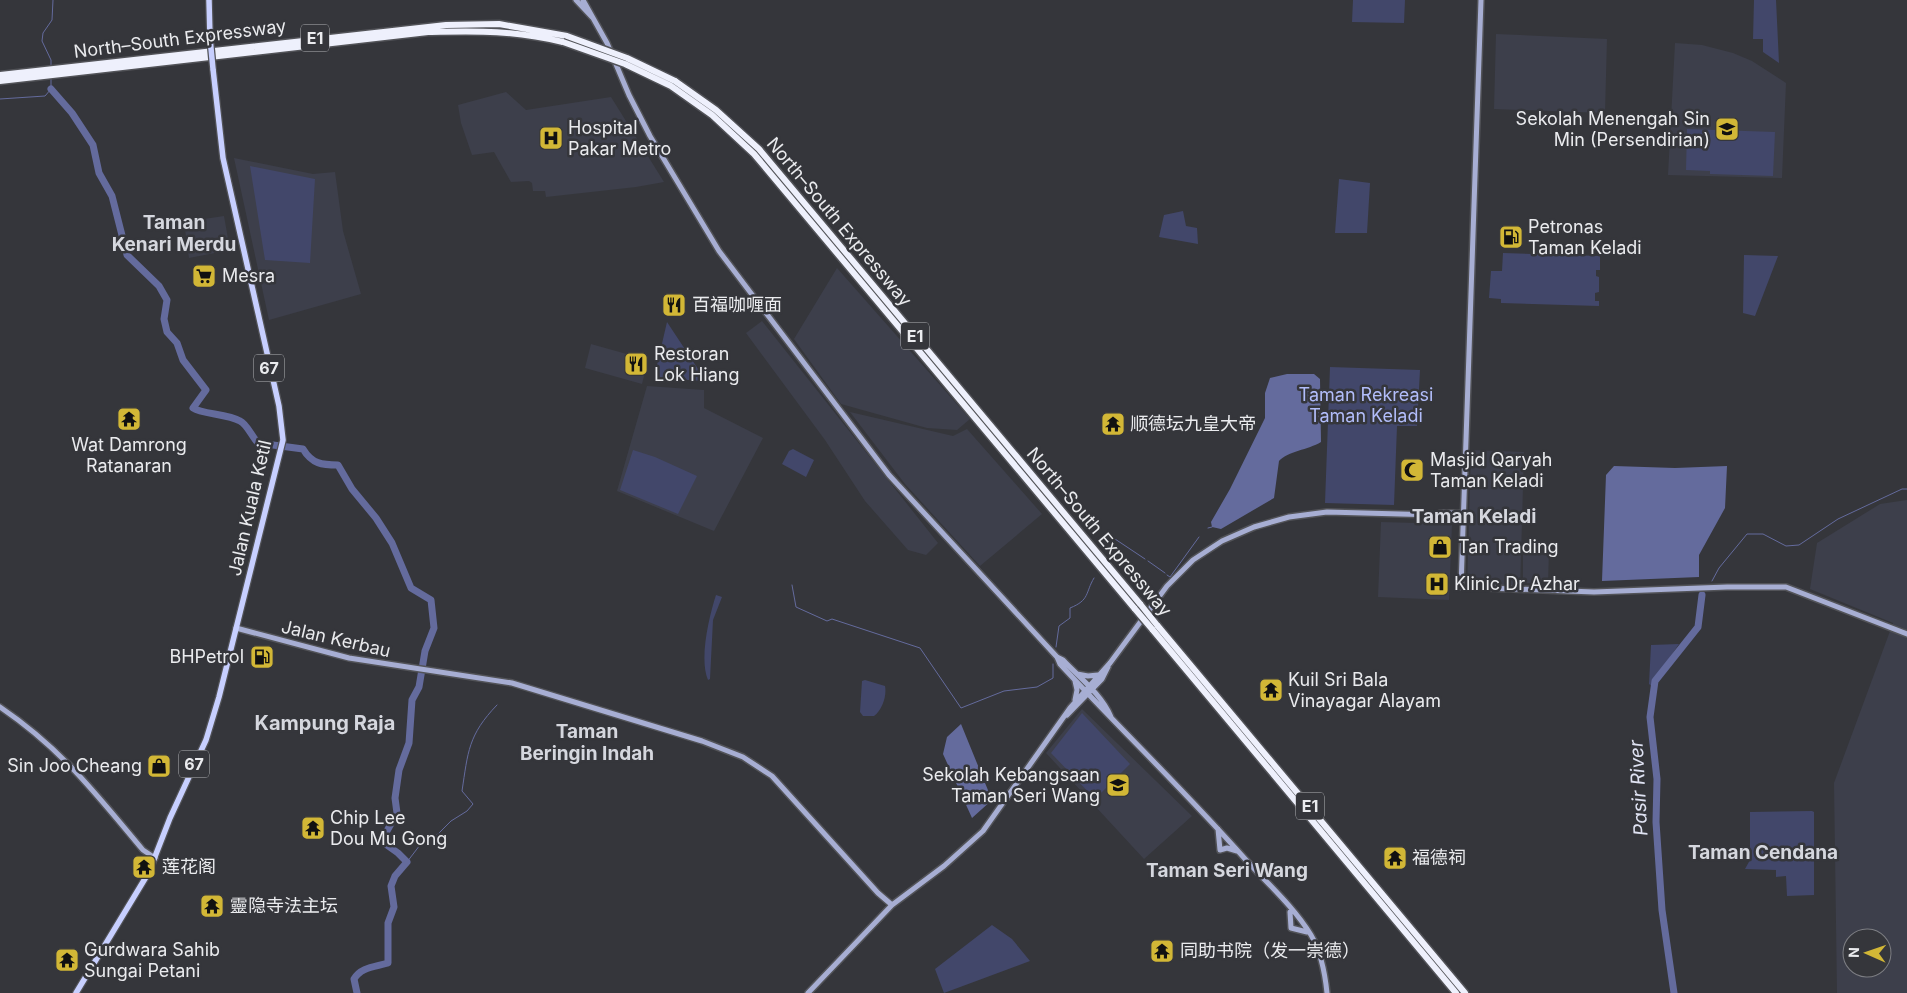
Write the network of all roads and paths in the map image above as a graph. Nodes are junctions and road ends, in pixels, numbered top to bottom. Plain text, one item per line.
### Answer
1 (209, 0) edge
2 (576, 0) edge
3 (583, 0) edge
4 (1481, 0) edge
5 (592, 17) junction
6 (63, 71) junction
7 (40, 74) junction
8 (0, 75) edge
9 (0, 81) edge
10 (673, 84) junction
11 (1463, 516) junction
12 (1155, 627) junction
13 (236, 628) junction
14 (1907, 634) edge
15 (1075, 676) junction
16 (1100, 677) junction
17 (1088, 690) junction
18 (1098, 702) junction
19 (1076, 704) junction
20 (0, 707) edge
21 (1218, 828) junction
22 (1240, 852) junction
23 (155, 858) junction
24 (892, 905) junction
25 (1289, 907) junction
26 (1310, 934) junction
27 (1461, 992) edge
28 (76, 993) edge
29 (808, 993) edge
30 (1327, 993) edge

1 - 13 main road, Jalan Kuala Ketil / 67, bridge
2 - 5 street
3 - 5 street
4 - 11 street
5 - 15 street
6 - 7 highway, North–South Expressway / E1
6 - 10 highway, North–South Expressway / E1, bridge
6 - 10 highway, North–South Expressway / E1, bridge
7 - 8 highway, North–South Expressway / E1
7 - 9 highway, North–South Expressway / E1
10 - 12 highway, North–South Expressway / E1, bridge
11 - 14 street
11 - 16 street
12 - 27 highway, North–South Expressway / E1
12 - 27 highway, North–South Expressway / E1
13 - 23 main road, Jalan Kuala Ketil / 67
13 - 24 street, Jalan Kerbau
15 - 16 street
15 - 17 street
15 - 19 street
16 - 17 street
16 - 18 street
17 - 18 street
17 - 19 street
18 - 19 street
18 - 21 street
19 - 24 street
20 - 23 street
21 - 22 street
21 - 22 street
22 - 25 street
23 - 28 main road, Jalan Kuala Ketil / 67
24 - 29 street
25 - 26 street
25 - 26 street
26 - 30 street

